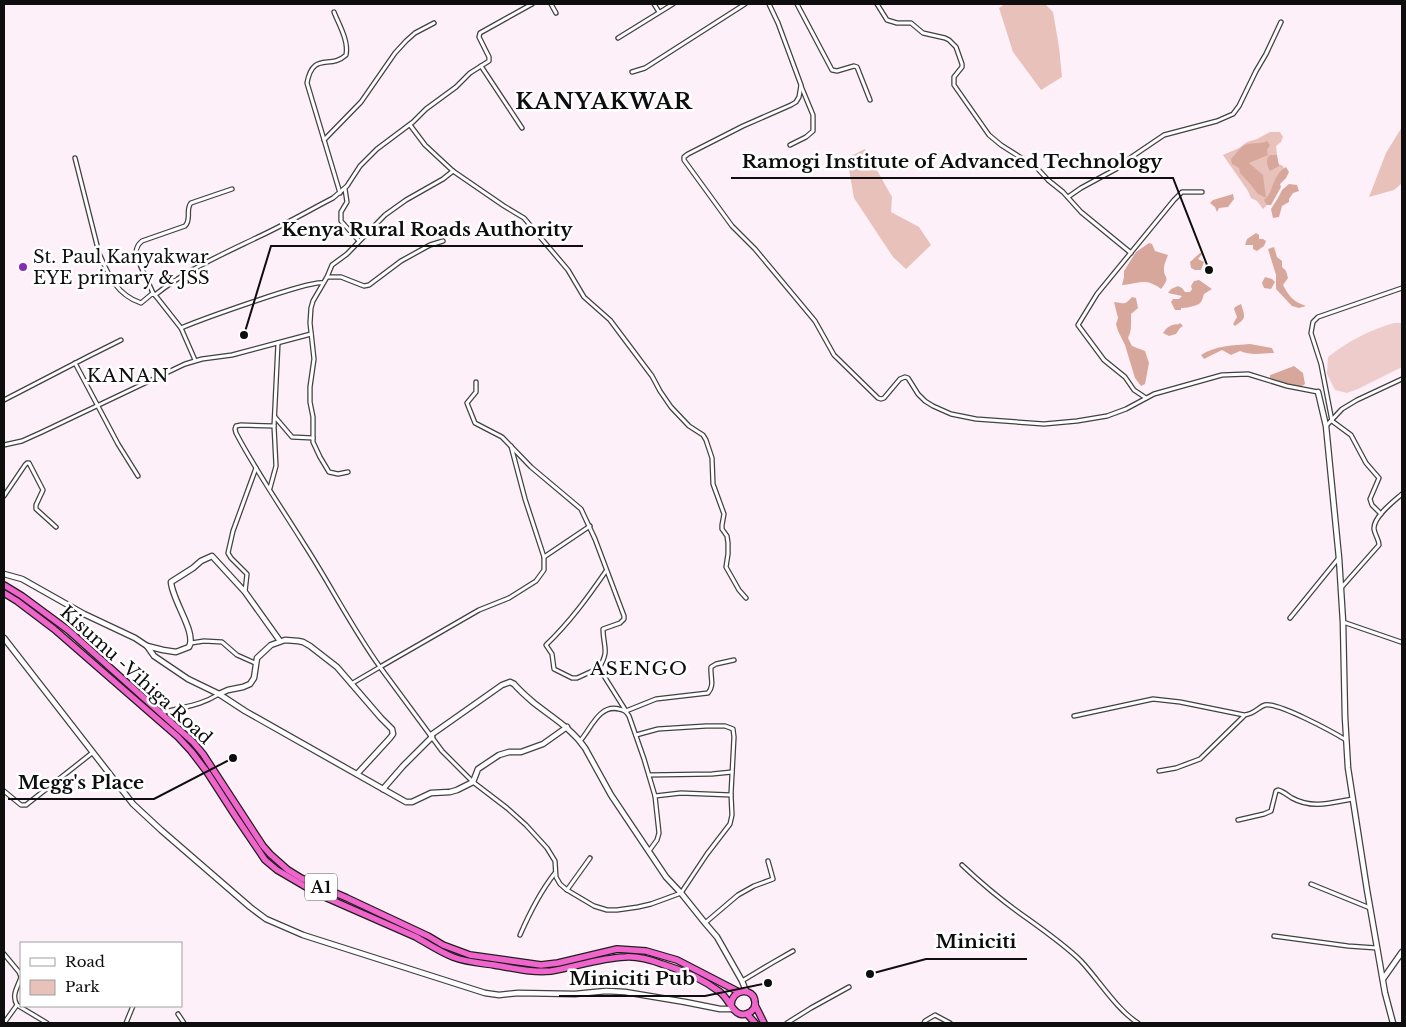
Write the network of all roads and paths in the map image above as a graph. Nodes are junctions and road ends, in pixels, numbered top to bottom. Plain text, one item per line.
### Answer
1 (532, 4) edge
2 (551, 4) edge
3 (654, 4) edge
4 (673, 4) edge
5 (745, 4) edge
6 (769, 4) edge
7 (797, 4) edge
8 (877, 4) edge
9 (334, 12) dead end
10 (659, 12) junction
11 (556, 13) dead end
12 (1281, 22) dead end
13 (434, 23) dead end
14 (618, 38) dead end
15 (481, 66) junction
16 (632, 72) dead end
17 (801, 86) junction
18 (870, 100) dead end
19 (410, 125) junction
20 (522, 128) dead end
21 (324, 140) junction
22 (790, 145) dead end
23 (74, 158) dead end
24 (453, 171) junction
25 (232, 189) dead end
26 (344, 189) junction
27 (1202, 192) dead end
28 (340, 193) junction
29 (1068, 197) junction
30 (359, 241) junction
31 (443, 241) dead end
32 (1131, 253) junction
33 (327, 277) junction
34 (323, 283) junction
35 (1402, 288) edge
36 (154, 294) junction
37 (181, 328) junction
38 (311, 334) junction
39 (121, 340) dead end
40 (278, 342) junction
41 (195, 360) junction
42 (75, 363) junction
43 (1402, 378) edge
44 (476, 382) dead end
45 (1318, 392) joint
46 (1146, 398) junction
47 (4, 400) edge
48 (98, 406) junction
49 (274, 417) junction
50 (1332, 421) junction
51 (274, 426) junction
52 (1326, 426) junction
53 (313, 438) junction
54 (4, 445) edge
55 (511, 446) junction
56 (256, 468) junction
57 (348, 472) dead end
58 (138, 476) dead end
59 (270, 489) junction
60 (1402, 494) edge
61 (4, 496) edge
62 (1381, 514) junction
63 (590, 526) junction
64 (56, 527) dead end
65 (544, 557) junction
66 (1339, 558) junction
67 (607, 570) junction
68 (4, 574) edge
69 (4, 585) edge
70 (1341, 588) junction
71 (245, 592) junction
72 (4, 593) edge
73 (746, 598) dead end
74 (1290, 618) dead end
75 (1343, 622) junction
76 (4, 638) edge
77 (280, 641) junction
78 (191, 642) junction
79 (1401, 642) dead end
80 (147, 646) junction
81 (734, 660) dead end
82 (255, 663) junction
83 (380, 667) junction
84 (599, 668) junction
85 (351, 684) junction
86 (219, 694) junction
87 (626, 711) junction
88 (162, 714) junction
89 (1244, 715) junction
90 (1074, 716) dead end
91 (567, 727) junction
92 (636, 735) junction
93 (431, 736) junction
94 (1346, 740) junction
95 (580, 741) junction
96 (92, 753) junction
97 (1159, 771) dead end
98 (732, 772) junction
99 (357, 774) junction
100 (649, 775) junction
101 (473, 782) junction
102 (383, 789) junction
103 (4, 791) edge
104 (731, 795) junction
105 (655, 796) junction
106 (1352, 799) junction
107 (1238, 820) dead end
108 (649, 851) junction
109 (590, 858) dead end
110 (768, 861) dead end
111 (962, 865) dead end
112 (556, 872) junction
113 (1311, 884) dead end
114 (566, 890) junction
115 (682, 893) junction
116 (1370, 908) junction
117 (704, 923) junction
118 (520, 935) dead end
119 (1274, 936) dead end
120 (1377, 948) junction
121 (793, 952) dead end
122 (1402, 952) edge
123 (4, 954) edge
124 (20, 974) edge
125 (20, 980) edge
126 (1383, 980) junction
127 (742, 981) junction
128 (849, 987) dead end
129 (746, 991) junction
130 (739, 992) junction
131 (17, 1005) junction
132 (755, 1005) junction
133 (20, 1007) edge
134 (20, 1007) edge
135 (133, 1007) edge
136 (732, 1007) junction
137 (178, 1014) dead end
138 (751, 1020) edge
139 (4, 1023) edge
140 (47, 1023) edge
141 (126, 1023) edge
142 (184, 1023) edge
143 (764, 1023) edge
144 (787, 1023) edge
145 (924, 1023) edge
146 (950, 1023) edge
147 (1138, 1023) edge
148 (1394, 1023) edge

1 - 15 street
2 - 11 street
3 - 10 street
4 - 10 street
5 - 16 street
6 - 17 street
7 - 18 street
8 - 29 street
9 - 21 street
10 - 14 street
12 - 29 street
13 - 21 street
15 - 19 street
15 - 20 street
17 - 22 street
17 - 46 street
19 - 24 street
19 - 26 street
21 - 28 street
23 - 36 street
24 - 30 street
24 - 73 street
25 - 36 street
26 - 28 street
26 - 30 street
27 - 32 street
28 - 36 street
29 - 32 street
30 - 33 street
31 - 33 street
32 - 46 street
33 - 34 street
34 - 37 street
34 - 38 street
35 - 50 street
36 - 37 street
37 - 41 street
38 - 40 street
38 - 53 street
39 - 42 street
40 - 41 street
40 - 49 street
41 - 48 street
42 - 47 street
42 - 48 street
43 - 50 street
44 - 55 street
45 - 46 street
45 - 52 street
48 - 54 street
48 - 58 street
49 - 51 street
49 - 53 street
50 - 52 street
50 - 62 street
51 - 56 street
51 - 59 street
52 - 66 street
53 - 57 street
55 - 63 street
55 - 65 street
56 - 59 street
56 - 71 street
59 - 83 street
60 - 62 street
61 - 64 street
62 - 70 street
63 - 65 street
63 - 67 street
65 - 83 street
66 - 70 street
66 - 74 street
67 - 84 street
67 - 84 street
68 - 80 street
69 - 88 highway, Kisumu -Vihiga Road / A1
70 - 75 street
71 - 77 street
71 - 78 street
72 - 136 highway, Kisumu -Vihiga Road / A1
75 - 79 street
75 - 94 street
76 - 96 street
77 - 82 street
77 - 85 street
78 - 80 street
78 - 82 street
80 - 86 street
81 - 87 street
82 - 86 street
83 - 85 street
83 - 93 street
84 - 87 street
85 - 99 street
86 - 88 street
86 - 99 street
87 - 92 street
87 - 95 street
88 - 130 highway, Kisumu -Vihiga Road / A1
89 - 90 street
89 - 94 street
89 - 97 street
91 - 93 street
91 - 95 street
91 - 101 street
92 - 98 street
92 - 100 street
93 - 101 street
93 - 102 street
94 - 106 street
95 - 108 street
96 - 103 street
96 - 136 street
98 - 100 street
98 - 104 street
99 - 102 street
100 - 105 street
101 - 102 street
101 - 112 street
104 - 105 street
104 - 115 street
105 - 108 street
106 - 107 street
106 - 116 street
108 - 115 street
109 - 114 street
110 - 117 street
111 - 147 street
112 - 114 street
112 - 118 street
113 - 116 street
114 - 115 street
115 - 117 street
116 - 120 street
117 - 127 street
119 - 120 street
120 - 126 street
121 - 127 street
122 - 126 street
123 - 124 street
125 - 131 street
126 - 148 street
127 - 129 street
128 - 144 street
129 - 130 highway
129 - 132 highway
130 - 136 highway
131 - 134 street
131 - 139 street
132 - 138 highway, A1
132 - 143 highway
133 - 140 street
135 - 141 street
136 - 138 highway, A1
137 - 142 street
145 - 146 street

